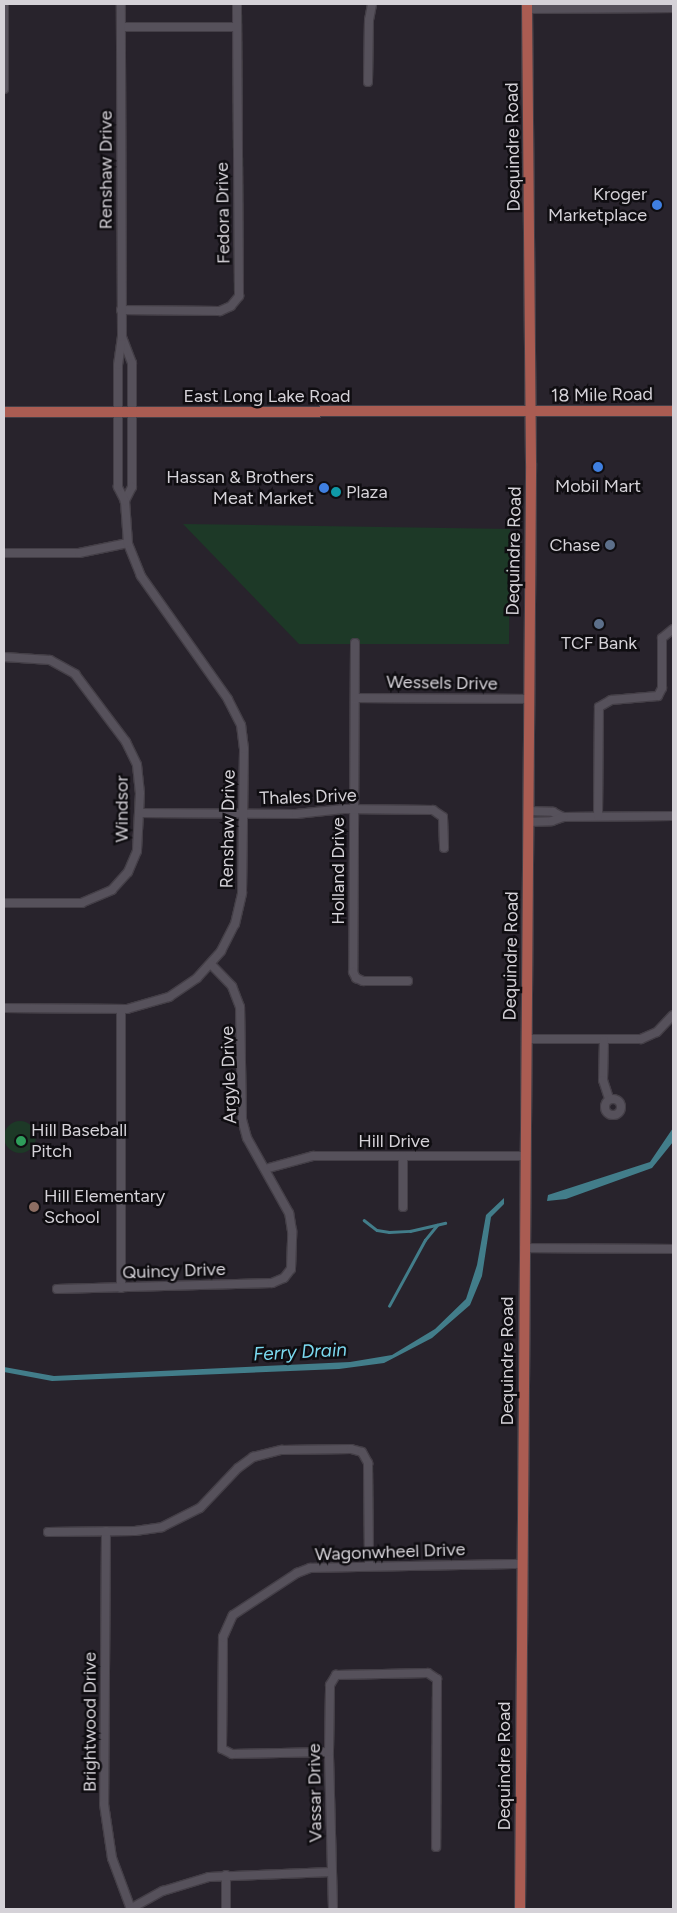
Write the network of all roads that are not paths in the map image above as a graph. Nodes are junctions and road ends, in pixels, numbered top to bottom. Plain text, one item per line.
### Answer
1 (4, 4) edge
2 (121, 4) edge
3 (237, 4) edge
4 (372, 4) edge
5 (528, 7) edge
6 (673, 8) edge
7 (121, 27) junction
8 (237, 27) junction
9 (368, 82) dead end
10 (4, 89) edge
11 (121, 310) junction
12 (122, 337) junction
13 (673, 411) edge
14 (4, 412) edge
15 (118, 412) junction
16 (132, 412) junction
17 (531, 412) junction
18 (125, 501) junction
19 (128, 543) junction
20 (4, 553) edge
21 (673, 629) edge
22 (355, 643) dead end
23 (4, 657) edge
24 (354, 698) junction
25 (529, 699) junction
26 (353, 809) junction
27 (139, 813) junction
28 (244, 814) junction
29 (528, 816) junction
30 (598, 816) junction
31 (673, 816) edge
32 (444, 848) dead end
33 (4, 903) edge
34 (211, 964) junction
35 (408, 980) dead end
36 (4, 1008) edge
37 (121, 1009) junction
38 (673, 1015) edge
39 (526, 1039) junction
40 (604, 1040) junction
41 (609, 1099) dead end
42 (403, 1156) junction
43 (525, 1156) junction
44 (265, 1169) junction
45 (403, 1207) dead end
46 (524, 1248) junction
47 (673, 1249) edge
48 (289, 1272) joint
49 (122, 1288) junction
50 (57, 1289) dead end
51 (106, 1531) junction
52 (48, 1532) dead end
53 (522, 1564) junction
54 (369, 1566) junction
55 (329, 1752) junction
56 (436, 1847) dead end
57 (332, 1872) junction
58 (226, 1875) junction
59 (130, 1909) edge
60 (226, 1909) edge
61 (332, 1909) edge
62 (520, 1909) edge

1 - 10 street
2 - 7 street, Renshaw Drive
3 - 8 street, Fedora Drive
4 - 9 street
5 - 6 street
5 - 17 main road, Dequindre Road
7 - 8 street
7 - 11 street, Renshaw Drive
8 - 11 street, Fedora Drive
11 - 12 street, Renshaw Drive
12 - 15 street, Renshaw Drive
12 - 16 street, Renshaw Drive
13 - 17 main road, 18 Mile Road
14 - 15 main road, East Long Lake Road
15 - 16 main road, East Long Lake Road
15 - 18 street, Renshaw Drive
16 - 17 main road, East Long Lake Road
16 - 18 street, Renshaw Drive
17 - 25 main road, Dequindre Road
18 - 19 street, Renshaw Drive
19 - 20 street
19 - 28 street, Renshaw Drive
21 - 30 street
22 - 24 street, Holland Drive
23 - 27 street, Windsor
24 - 25 street, Wessels Drive
24 - 26 street, Holland Drive
25 - 29 main road, Dequindre Road
26 - 28 street, Thales Drive
26 - 32 street, Thales Drive
26 - 35 street, Holland Drive
27 - 28 street, Thales Drive
27 - 33 street, Windsor
28 - 34 street, Renshaw Drive
29 - 30 street
29 - 39 main road, Dequindre Road
30 - 31 street
34 - 37 street, Renshaw Drive
34 - 44 street, Argyle Drive
36 - 37 street, Renshaw Drive
37 - 49 street
38 - 40 street
39 - 40 street
39 - 43 main road, Dequindre Road
40 - 41 street
42 - 43 street, Hill Drive
42 - 44 street, Hill Drive
42 - 45 street
43 - 46 main road, Dequindre Road
44 - 48 street, Argyle Drive
46 - 47 street
46 - 53 main road, Dequindre Road
48 - 49 street, Quincy Drive
49 - 50 street, Quincy Drive
51 - 52 street
51 - 54 street
51 - 59 street, Brightwood Drive
53 - 54 street, Wagonwheel Drive
53 - 62 main road, Dequindre Road
54 - 55 street, Wagonwheel Drive
55 - 56 street, Vassar Drive
55 - 57 street, Vassar Drive
57 - 58 street
57 - 61 street, Vassar Drive
58 - 59 street
58 - 60 street

